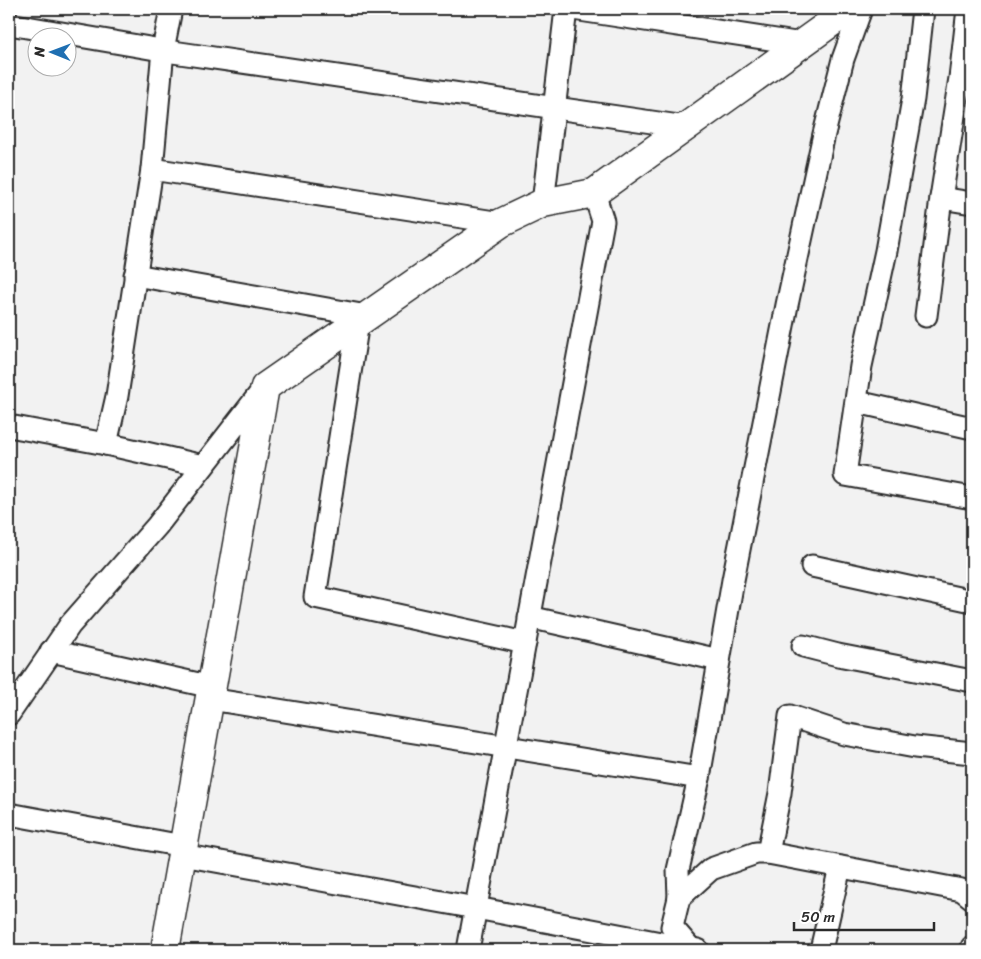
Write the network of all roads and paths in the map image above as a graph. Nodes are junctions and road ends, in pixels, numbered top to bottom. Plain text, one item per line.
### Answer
1 (170, 9) edge
2 (566, 9) edge
3 (573, 9) edge
4 (850, 9) edge
5 (861, 9) edge
6 (923, 9) edge
7 (968, 9) edge
8 (9, 24) edge
9 (802, 44) junction
10 (163, 50) junction
11 (554, 109) junction
12 (686, 127) junction
13 (152, 169) junction
14 (594, 193) junction
15 (941, 198) junction
16 (543, 203) junction
17 (972, 203) edge
18 (501, 223) junction
19 (136, 276) junction
20 (926, 316) dead end
21 (363, 319) junction
22 (265, 387) junction
23 (857, 402) junction
24 (9, 426) edge
25 (972, 428) edge
26 (106, 444) junction
27 (203, 466) junction
28 (972, 498) edge
29 (812, 566) dead end
30 (972, 601) edge
31 (529, 618) junction
32 (525, 643) junction
33 (803, 646) dead end
34 (51, 651) junction
35 (719, 660) junction
36 (972, 681) edge
37 (211, 693) junction
38 (9, 714) edge
39 (506, 746) junction
40 (972, 754) edge
41 (699, 778) junction
42 (9, 814) edge
43 (183, 851) junction
44 (768, 853) junction
45 (840, 867) junction
46 (679, 898) junction
47 (972, 898) edge
48 (476, 908) junction
49 (165, 950) edge
50 (468, 950) edge
51 (694, 950) edge
52 (821, 950) edge

1 - 10 street
2 - 11 street
3 - 9 street
4 - 9 main road
5 - 35 street
6 - 23 street
7 - 15 street
8 - 10 street
9 - 12 main road
10 - 11 street
10 - 13 street
11 - 12 street
11 - 16 street
12 - 14 main road
13 - 18 street
13 - 19 street
14 - 16 main road
14 - 31 street
15 - 17 street
15 - 20 street
16 - 18 main road
18 - 21 main road
19 - 21 street
19 - 26 street
21 - 22 main road
21 - 32 street
22 - 27 street
22 - 37 main road
23 - 25 street
23 - 28 street
24 - 26 street
26 - 27 street
27 - 34 street
29 - 30 street
31 - 32 street
31 - 35 street
32 - 39 street
33 - 36 street
34 - 37 street
34 - 38 street
35 - 41 street
37 - 39 street
37 - 43 main road
39 - 41 street
39 - 48 street
40 - 44 street
41 - 46 street
42 - 43 street
43 - 48 street
43 - 49 main road
44 - 45 street
44 - 46 street
45 - 47 street
45 - 52 street
46 - 51 street
48 - 50 street
48 - 51 street

